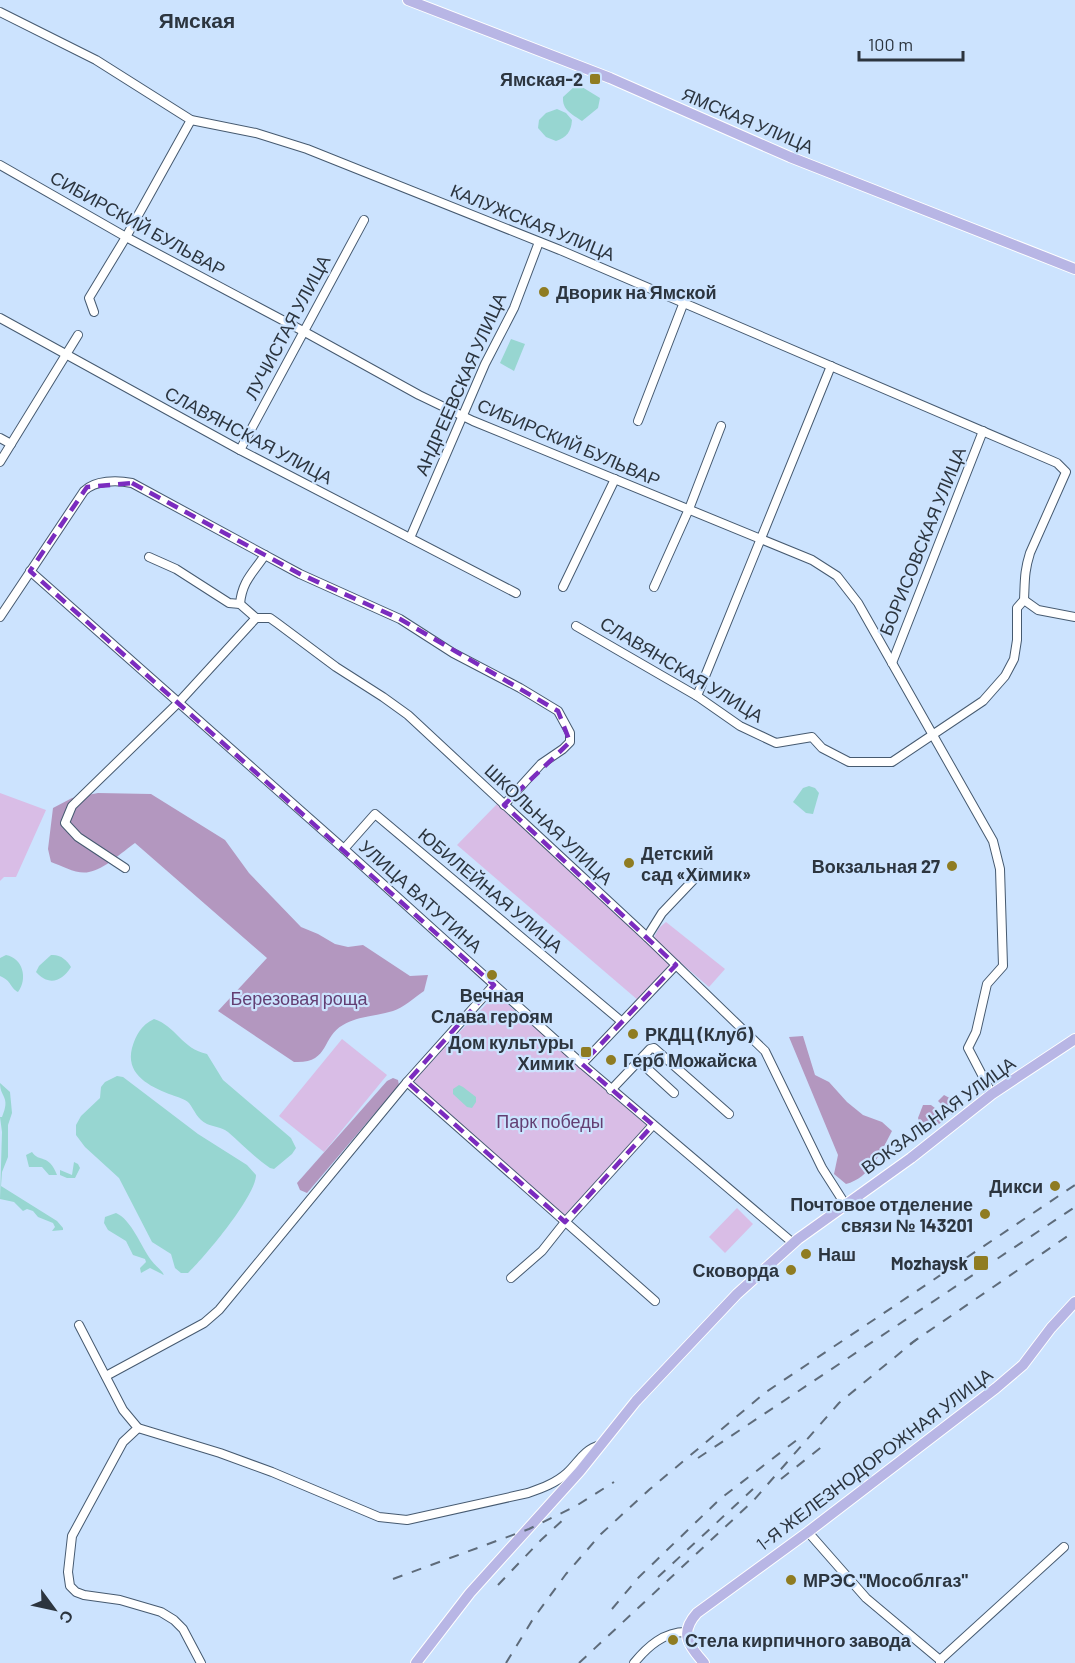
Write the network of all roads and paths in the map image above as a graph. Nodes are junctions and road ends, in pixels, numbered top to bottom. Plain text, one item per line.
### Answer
1 (408, 0) edge
2 (0, 12) edge
3 (191, 120) junction
4 (0, 165) edge
5 (364, 220) dead end
6 (126, 237) junction
7 (540, 242) junction
8 (1075, 269) edge
9 (684, 302) junction
10 (94, 312) dead end
11 (0, 318) edge
12 (303, 331) junction
13 (78, 335) dead end
14 (67, 354) junction
15 (831, 366) junction
16 (462, 415) junction
17 (638, 421) dead end
18 (721, 426) dead end
19 (983, 431) junction
20 (0, 438) edge
21 (11, 444) junction
22 (240, 450) junction
23 (0, 462) edge
24 (1057, 463) joint
25 (615, 479) junction
26 (689, 509) junction
27 (410, 538) junction
28 (760, 539) junction
29 (265, 555) junction
30 (149, 557) dead end
31 (30, 571) junction
32 (563, 587) dead end
33 (654, 587) dead end
34 (516, 593) dead end
35 (1024, 600) junction
36 (240, 604) junction
37 (0, 617) edge
38 (1075, 617) edge
39 (256, 618) junction
40 (576, 626) dead end
41 (892, 663) junction
42 (697, 696) junction
43 (179, 702) junction
44 (933, 736) junction
45 (504, 805) junction
46 (344, 849) junction
47 (124, 867) dead end
48 (700, 873) dead end
49 (647, 937) junction
50 (676, 965) junction
51 (494, 985) junction
52 (621, 1021) junction
53 (1075, 1039) edge
54 (639, 1061) junction
55 (582, 1064) junction
56 (407, 1082) junction
57 (611, 1090) junction
58 (674, 1093) dead end
59 (992, 1094) junction
60 (729, 1114) dead end
61 (653, 1125) junction
62 (844, 1204) junction
63 (565, 1222) junction
64 (793, 1243) junction
65 (511, 1278) dead end
66 (655, 1301) dead end
67 (1075, 1302) edge
68 (79, 1325) dead end
69 (106, 1376) junction
70 (138, 1428) junction
71 (600, 1445) junction
72 (808, 1532) junction
73 (1064, 1547) dead end
74 (686, 1632) junction
75 (940, 1661) edge
76 (201, 1663) edge
77 (416, 1663) edge
78 (634, 1663) edge
79 (704, 1663) edge

1 - 8 main road, ЯМСКАЯ УЛИЦА
2 - 3 street, КАЛУЖСКАЯ УЛИЦА
3 - 6 street
3 - 7 street, КАЛУЖСКАЯ УЛИЦА
4 - 6 street, СИБИРСКИЙ БУЛЬВАР
5 - 12 street, ЛУЧИСТАЯ УЛИЦА
6 - 10 street
6 - 12 street, СИБИРСКИЙ БУЛЬВАР
7 - 9 street, КАЛУЖСКАЯ УЛИЦА
7 - 16 street, АНДРЕЕВСКАЯ УЛИЦА
9 - 15 street, КАЛУЖСКАЯ УЛИЦА
9 - 17 street
11 - 14 street, СЛАВЯНСКАЯ УЛИЦА
12 - 16 street, СИБИРСКИЙ БУЛЬВАР
12 - 22 street, ЛУЧИСТАЯ УЛИЦА
13 - 14 street
14 - 21 street
14 - 22 street, СЛАВЯНСКАЯ УЛИЦА
15 - 19 street, КАЛУЖСКАЯ УЛИЦА
15 - 28 street
16 - 25 street, СИБИРСКИЙ БУЛЬВАР
16 - 27 street, АНДРЕЕВСКАЯ УЛИЦА
18 - 26 street
19 - 24 street, КАЛУЖСКАЯ УЛИЦА
19 - 41 street, БОРИСОВСКАЯ УЛИЦА
20 - 21 street
21 - 23 street
22 - 27 street, СЛАВЯНСКАЯ УЛИЦА
24 - 35 street, СЛАВЯНСКАЯ УЛИЦА
25 - 26 street, СИБИРСКИЙ БУЛЬВАР
25 - 32 street
26 - 28 street, СИБИРСКИЙ БУЛЬВАР
26 - 33 street
27 - 34 street, СЛАВЯНСКАЯ УЛИЦА
28 - 41 street, СИБИРСКИЙ БУЛЬВАР
28 - 42 street
29 - 31 street
29 - 36 street
29 - 45 street
30 - 36 street, ШКОЛЬНАЯ УЛИЦА
31 - 37 street
31 - 43 street, УЛИЦА ВАТУТИНА
35 - 38 street
35 - 44 street, СЛАВЯНСКАЯ УЛИЦА
36 - 39 street, ШКОЛЬНАЯ УЛИЦА
39 - 43 street
39 - 45 street, ШКОЛЬНАЯ УЛИЦА
40 - 42 street, СЛАВЯНСКАЯ УЛИЦА
41 - 44 street, СИБИРСКИЙ БУЛЬВАР
42 - 44 street, СЛАВЯНСКАЯ УЛИЦА
43 - 46 street, УЛИЦА ВАТУТИНА
43 - 47 street
44 - 59 street, СИБИРСКИЙ БУЛЬВАР
45 - 49 street, ШКОЛЬНАЯ УЛИЦА
46 - 51 street, УЛИЦА ВАТУТИНА
46 - 52 street, ЮБИЛЕЙНАЯ УЛИЦА
48 - 49 street
49 - 50 street, ШКОЛЬНАЯ УЛИЦА
50 - 52 street
50 - 62 street, ШКОЛЬНАЯ УЛИЦА
51 - 55 street, УЛИЦА ВАТУТИНА
51 - 56 street
52 - 55 street
53 - 59 main road, ВОКЗАЛЬНАЯ УЛИЦА
54 - 57 street
54 - 58 street
54 - 60 street
55 - 57 street, УЛИЦА ВАТУТИНА
56 - 63 street
56 - 69 street
57 - 61 street, УЛИЦА ВАТУТИНА
59 - 62 main road, ВОКЗАЛЬНАЯ УЛИЦА
61 - 63 street
61 - 64 street, УЛИЦА ВАТУТИНА
62 - 64 main road, ВОКЗАЛЬНАЯ УЛИЦА
63 - 65 street
63 - 66 street
64 - 71 main road, ВОКЗАЛЬНАЯ УЛИЦА
67 - 72 main road, 1-Я ЖЕЛЕЗНОДОРОЖНАЯ УЛИЦА
68 - 69 street
69 - 70 street
70 - 71 street
70 - 76 street
71 - 77 main road, ВОКЗАЛЬНАЯ УЛИЦА
72 - 74 main road, 1-Я ЖЕЛЕЗНОДОРОЖНАЯ УЛИЦА
72 - 75 street
73 - 75 street
74 - 78 street
74 - 79 main road

